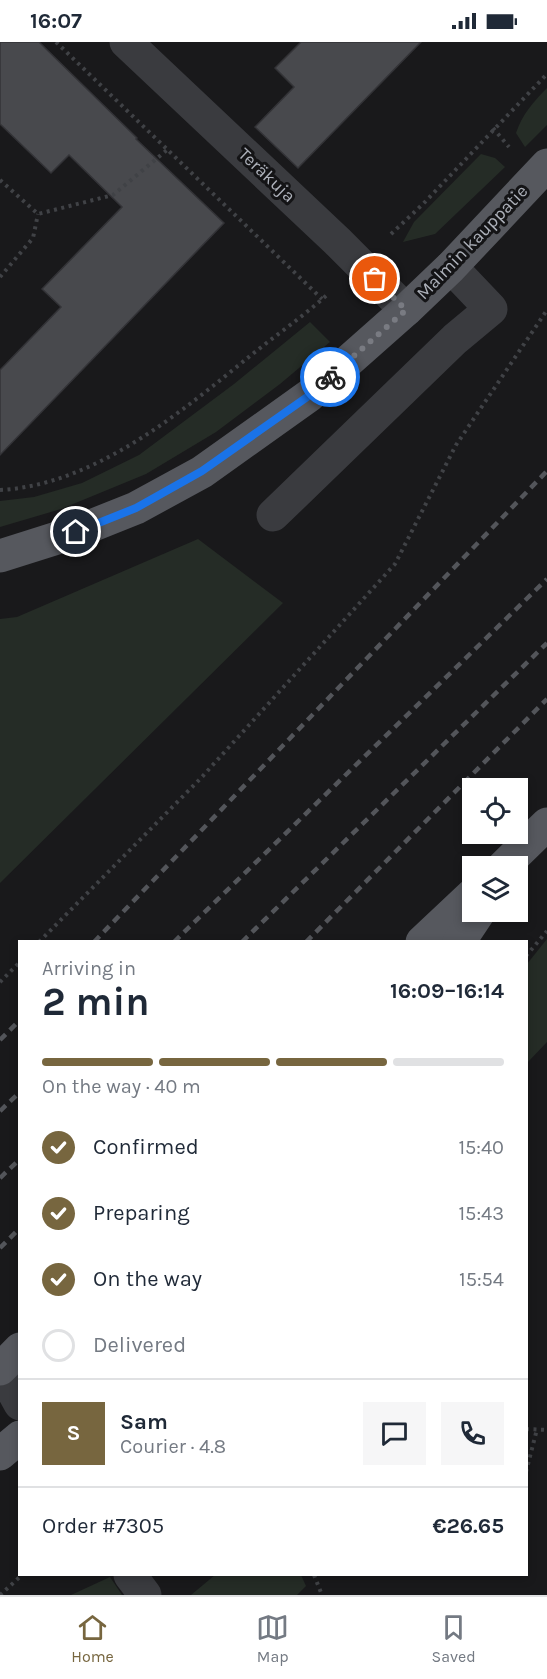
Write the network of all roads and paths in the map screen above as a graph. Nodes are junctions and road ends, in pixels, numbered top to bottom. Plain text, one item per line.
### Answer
1 (56, 42) edge
2 (126, 42) edge
3 (547, 74) edge
4 (167, 150) junction
5 (547, 165) edge
6 (0, 180) edge
7 (38, 214) junction
8 (360, 264) junction
9 (451, 267) junction
10 (0, 277) edge
11 (322, 299) junction
12 (406, 310) junction
13 (547, 310) edge
14 (0, 490) edge
15 (273, 515) dead end
16 (0, 556) edge
17 (547, 824) edge
18 (517, 856) edge
19 (462, 904) edge
20 (472, 922) edge
21 (547, 932) edge
22 (41, 940) edge
23 (424, 940) edge
24 (460, 940) edge
25 (528, 954) edge
26 (18, 964) edge
27 (0, 982) edge
28 (18, 1351) edge
29 (0, 1369) edge
30 (18, 1400) edge
31 (528, 1429) edge
32 (537, 1429) junction
33 (547, 1430) edge
34 (18, 1439) edge
35 (0, 1454) edge
36 (528, 1464) edge
37 (21, 1576) edge
38 (131, 1576) edge
39 (314, 1576) edge
40 (0, 1595) edge
41 (145, 1595) edge
42 (322, 1595) edge

1 - 4 path
2 - 8 street, Teräkuja
3 - 8 path
4 - 7 path
4 - 11 path
5 - 9 main road, Malmin kauppatie
6 - 7 path
7 - 10 path
8 - 11 path
8 - 12 street, Teräkuja
9 - 12 main road, Malmin kauppatie
9 - 15 street
11 - 14 path
12 - 16 main road, Malmin kauppatie
13 - 22 path
17 - 18 main road
19 - 23 main road
20 - 24 main road
21 - 25 path
26 - 27 path
28 - 29 main road
29 - 30 street
31 - 32 path
32 - 33 path
32 - 36 path
34 - 35 main road
37 - 40 path
38 - 41 street
39 - 42 path

